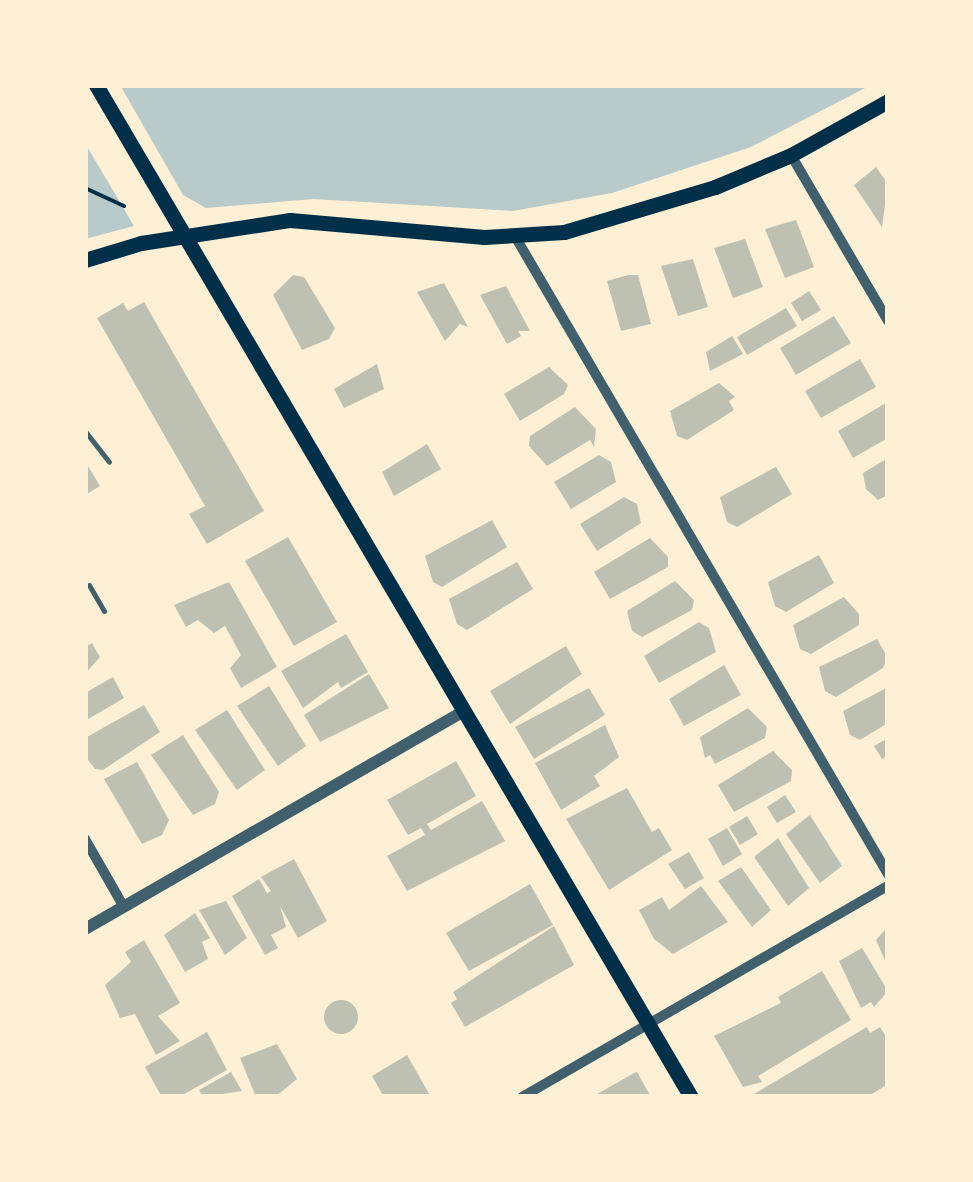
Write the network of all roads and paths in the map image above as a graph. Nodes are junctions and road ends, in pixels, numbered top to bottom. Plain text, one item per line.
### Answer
1 (96, 85) edge
2 (888, 102) edge
3 (791, 155) junction
4 (85, 188) edge
5 (124, 206) dead end
6 (183, 236) junction
7 (516, 238) junction
8 (85, 260) edge
9 (888, 321) edge
10 (85, 431) edge
11 (109, 462) dead end
12 (85, 578) edge
13 (87, 586) edge
14 (104, 610) dead end
15 (460, 713) junction
16 (85, 839) edge
17 (888, 874) edge
18 (888, 886) edge
19 (124, 908) junction
20 (85, 929) edge
21 (648, 1025) junction
22 (522, 1097) edge
23 (691, 1097) edge

1 - 6 main road
2 - 3 main road
3 - 7 main road
3 - 9 street
4 - 5 path
6 - 7 main road
6 - 8 main road
6 - 15 main road
7 - 17 street
10 - 11 lane
12 - 13 lane
13 - 14 lane
15 - 19 street
15 - 21 main road
16 - 19 street
18 - 21 street
19 - 20 street
21 - 22 street
21 - 23 main road

